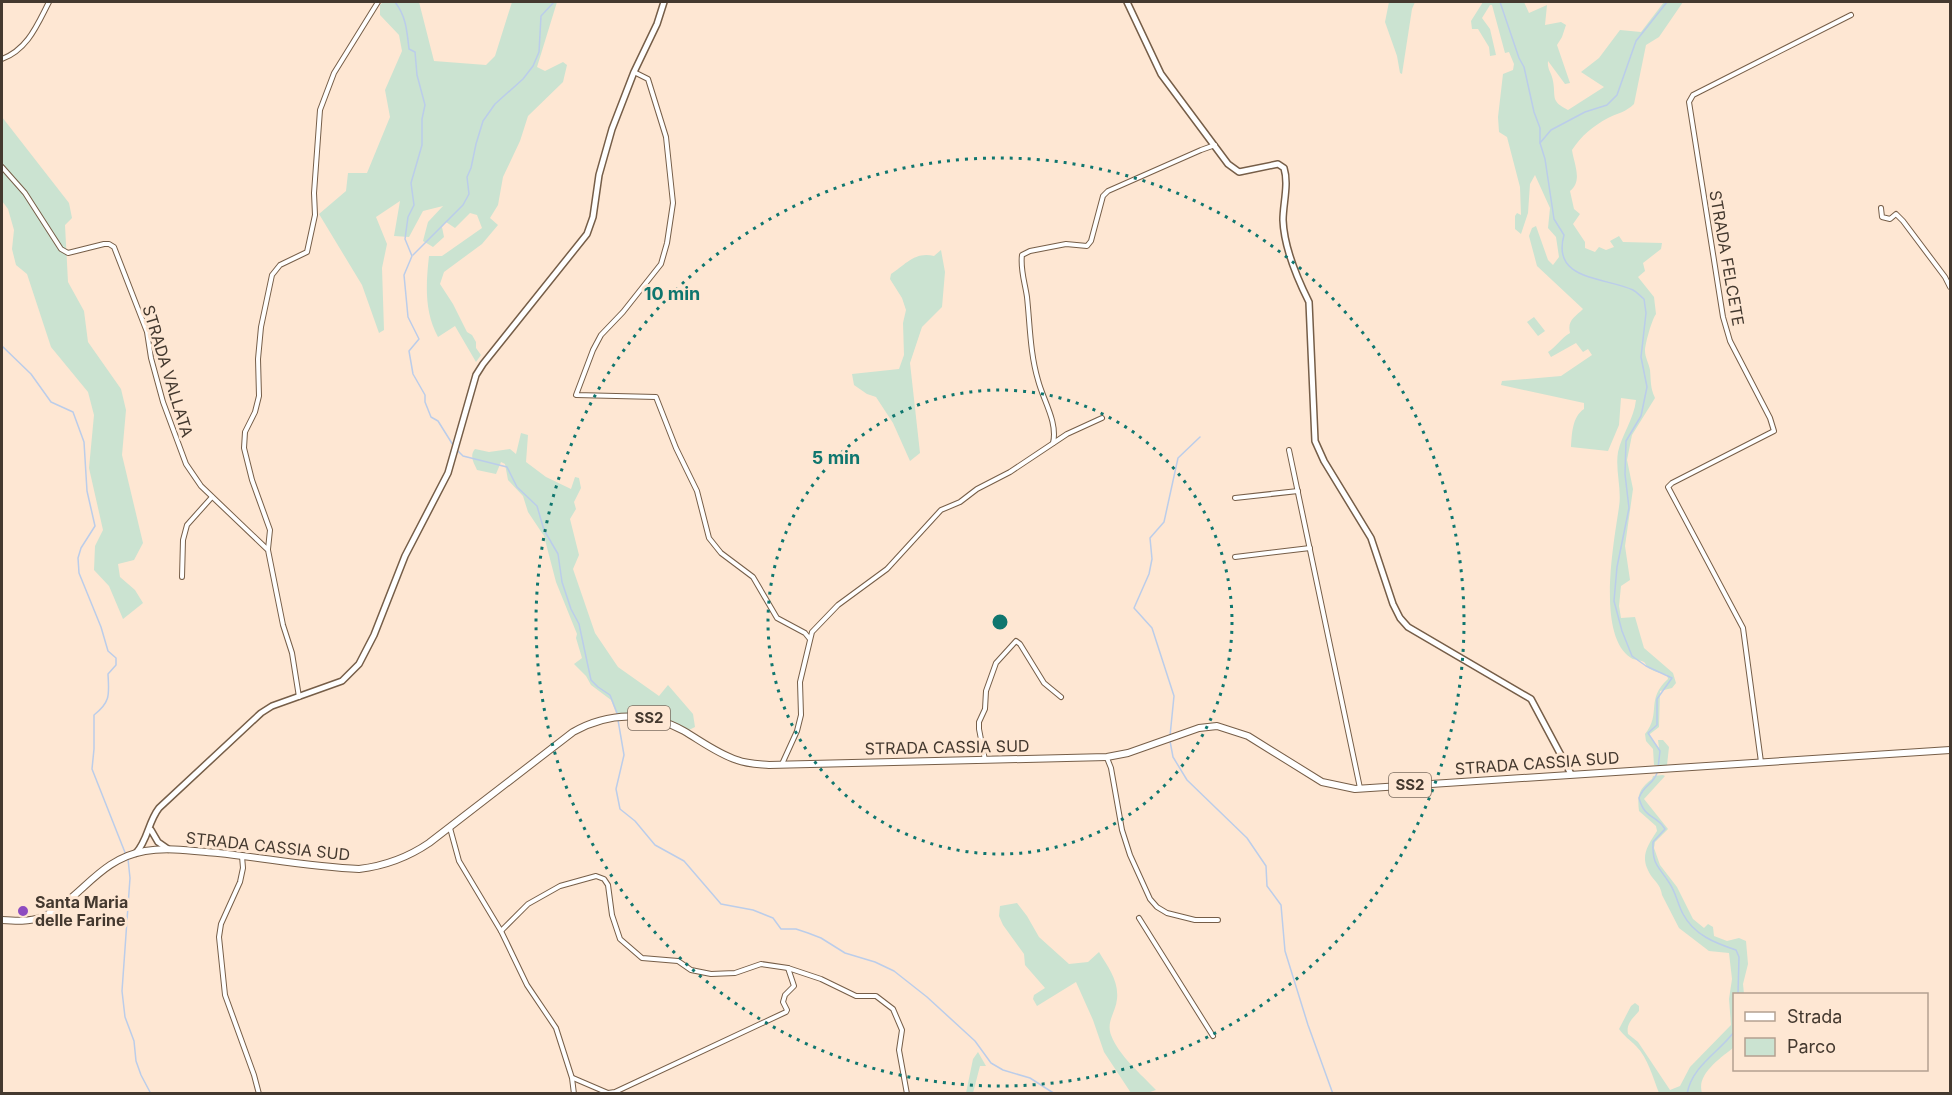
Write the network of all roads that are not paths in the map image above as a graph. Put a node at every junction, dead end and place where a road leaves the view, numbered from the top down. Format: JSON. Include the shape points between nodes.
{"nodes":[{"id":1,"x":49,"y":2,"type":"edge"},
{"id":2,"x":378,"y":2,"type":"edge"},
{"id":3,"x":664,"y":2,"type":"edge"},
{"id":4,"x":1127,"y":2,"type":"edge"},
{"id":5,"x":1851,"y":15,"type":"dead end"},
{"id":6,"x":2,"y":59,"type":"edge"},
{"id":7,"x":634,"y":72,"type":"junction"},
{"id":8,"x":1215,"y":145,"type":"junction"},
{"id":9,"x":2,"y":167,"type":"edge"},
{"id":10,"x":1881,"y":208,"type":"dead end"},
{"id":11,"x":1950,"y":287,"type":"edge"},
{"id":12,"x":1102,"y":418,"type":"dead end"},
{"id":13,"x":1053,"y":444,"type":"junction"},
{"id":14,"x":1289,"y":450,"type":"dead end"},
{"id":15,"x":1298,"y":491,"type":"junction"},
{"id":16,"x":212,"y":497,"type":"junction"},
{"id":17,"x":1235,"y":498,"type":"dead end"},
{"id":18,"x":1310,"y":548,"type":"junction"},
{"id":19,"x":268,"y":550,"type":"junction"},
{"id":20,"x":1236,"y":557,"type":"dead end"},
{"id":21,"x":182,"y":578,"type":"dead end"},
{"id":22,"x":809,"y":638,"type":"junction"},
{"id":23,"x":299,"y":697,"type":"junction"},
{"id":24,"x":1061,"y":697,"type":"dead end"},
{"id":25,"x":1950,"y":750,"type":"edge"},
{"id":26,"x":1107,"y":757,"type":"junction"},
{"id":27,"x":985,"y":760,"type":"junction"},
{"id":28,"x":1761,"y":762,"type":"junction"},
{"id":29,"x":782,"y":765,"type":"junction"},
{"id":30,"x":1571,"y":774,"type":"junction"},
{"id":31,"x":1360,"y":789,"type":"junction"},
{"id":32,"x":449,"y":827,"type":"junction"},
{"id":33,"x":149,"y":833,"type":"junction"},
{"id":34,"x":151,"y":850,"type":"junction"},
{"id":35,"x":172,"y":850,"type":"junction"},
{"id":36,"x":130,"y":855,"type":"junction"},
{"id":37,"x":241,"y":856,"type":"junction"},
{"id":38,"x":1139,"y":918,"type":"dead end"},
{"id":39,"x":2,"y":920,"type":"edge"},
{"id":40,"x":1218,"y":920,"type":"dead end"},
{"id":41,"x":501,"y":931,"type":"junction"},
{"id":42,"x":788,"y":969,"type":"junction"},
{"id":43,"x":1213,"y":1036,"type":"dead end"},
{"id":44,"x":572,"y":1078,"type":"junction"},
{"id":45,"x":259,"y":1094,"type":"edge"},
{"id":46,"x":574,"y":1094,"type":"edge"},
{"id":47,"x":907,"y":1094,"type":"edge"}],
"edges":[{"from":1,"to":6,"type":"street","via":[[22,48]]},
{"from":2,"to":19,"type":"street","via":[[334,73],[320,110],[315,215],[307,252],[280,265],[272,275],[261,327],[259,396],[245,432],[244,448],[270,530]]},
{"from":3,"to":7,"type":"main road"},
{"from":4,"to":8,"type":"main road","via":[[1161,74]]},
{"from":5,"to":28,"type":"street","name":"STRADA FELCETE","via":[[1693,95],[1689,102],[1725,324],[1774,431],[1668,487],[1743,628]]},
{"from":7,"to":22,"type":"street","via":[[648,79],[666,137],[673,203],[667,243],[660,264],[601,335],[576,395],[656,397],[695,484],[713,545],[753,577],[777,618]]},
{"from":7,"to":23,"type":"main road","via":[[612,129],[587,234],[479,369],[445,481],[405,556],[371,642],[359,664],[342,681]]},
{"from":8,"to":13,"type":"street","via":[[1108,191],[1087,246],[1066,244],[1022,255],[1032,351],[1050,413]]},
{"from":8,"to":30,"type":"main road","via":[[1239,172],[1278,164],[1284,168],[1283,224],[1309,302],[1315,441],[1371,538],[1400,618],[1408,627],[1530,699]]},
{"from":9,"to":16,"type":"street","name":"STRADA VALLATA","via":[[25,193],[61,249],[68,253],[104,244],[114,247],[147,332],[163,402],[180,451]]},
{"from":10,"to":11,"type":"street","via":[[1882,217],[1890,219],[1896,214],[1903,221]]},
{"from":12,"to":13,"type":"street"},
{"from":13,"to":22,"type":"street","via":[[941,510],[886,569],[838,605]]},
{"from":14,"to":15,"type":"street"},
{"from":15,"to":17,"type":"street"},
{"from":15,"to":18,"type":"street"},
{"from":16,"to":19,"type":"street","name":"STRADA VALLATA"},
{"from":16,"to":21,"type":"street","via":[[187,525]]},
{"from":18,"to":20,"type":"street"},
{"from":18,"to":31,"type":"street"},
{"from":19,"to":23,"type":"street"},
{"from":22,"to":29,"type":"street","via":[[800,682],[801,715]]},
{"from":23,"to":33,"type":"main road","via":[[261,712],[159,808]]},
{"from":24,"to":27,"type":"street","via":[[1044,683],[1016,641],[996,663],[986,691],[979,729]]},
{"from":25,"to":28,"type":"main road","name":"STRADA CASSIA SUD","number":"SS2"},
{"from":26,"to":27,"type":"main road","name":"STRADA CASSIA SUD","number":"SS2"},
{"from":26,"to":31,"type":"main road","name":"STRADA CASSIA SUD","number":"SS2","via":[[1217,726],[1248,736],[1322,782]]},
{"from":26,"to":40,"type":"street","via":[[1122,830],[1150,899],[1167,913],[1195,920]]},
{"from":27,"to":29,"type":"main road","name":"STRADA CASSIA SUD","number":"SS2"},
{"from":28,"to":30,"type":"main road","name":"STRADA CASSIA SUD","number":"SS2"},
{"from":29,"to":32,"type":"main road","name":"STRADA CASSIA SUD","number":"SS2","via":[[738,761],[662,721],[640,716],[617,717],[593,722],[573,732]]},
{"from":30,"to":31,"type":"main road","name":"STRADA CASSIA SUD","number":"SS2"},
{"from":32,"to":37,"type":"main road","name":"STRADA CASSIA SUD","number":"SS2","via":[[407,856],[372,867],[342,868]]},
{"from":32,"to":41,"type":"street","via":[[459,861]]},
{"from":33,"to":34,"type":"main road"},
{"from":33,"to":35,"type":"main road"},
{"from":33,"to":36,"type":"main road"},
{"from":34,"to":35,"type":"main road","name":"STRADA CASSIA SUD","number":"SS2"},
{"from":34,"to":36,"type":"main road","name":"STRADA CASSIA SUD","number":"SS2"},
{"from":35,"to":37,"type":"main road","name":"STRADA CASSIA SUD","number":"SS2"},
{"from":36,"to":39,"type":"main road","name":"STRADA CASSIA SUD","number":"SS2","via":[[94,876],[43,916],[25,921]]},
{"from":37,"to":45,"type":"street","via":[[240,882],[219,937],[225,995]]},
{"from":38,"to":43,"type":"street"},
{"from":41,"to":42,"type":"street","via":[[528,904],[560,886],[596,876],[608,885],[620,939],[642,958],[678,961],[692,970],[711,974],[735,973],[761,964]]},
{"from":41,"to":44,"type":"street","via":[[527,985],[556,1028]]},
{"from":42,"to":44,"type":"street","via":[[794,986],[785,995],[786,1012],[615,1092]]},
{"from":42,"to":47,"type":"street","via":[[856,996],[876,996],[893,1010],[902,1030],[899,1050]]},
{"from":44,"to":46,"type":"street"}]}
